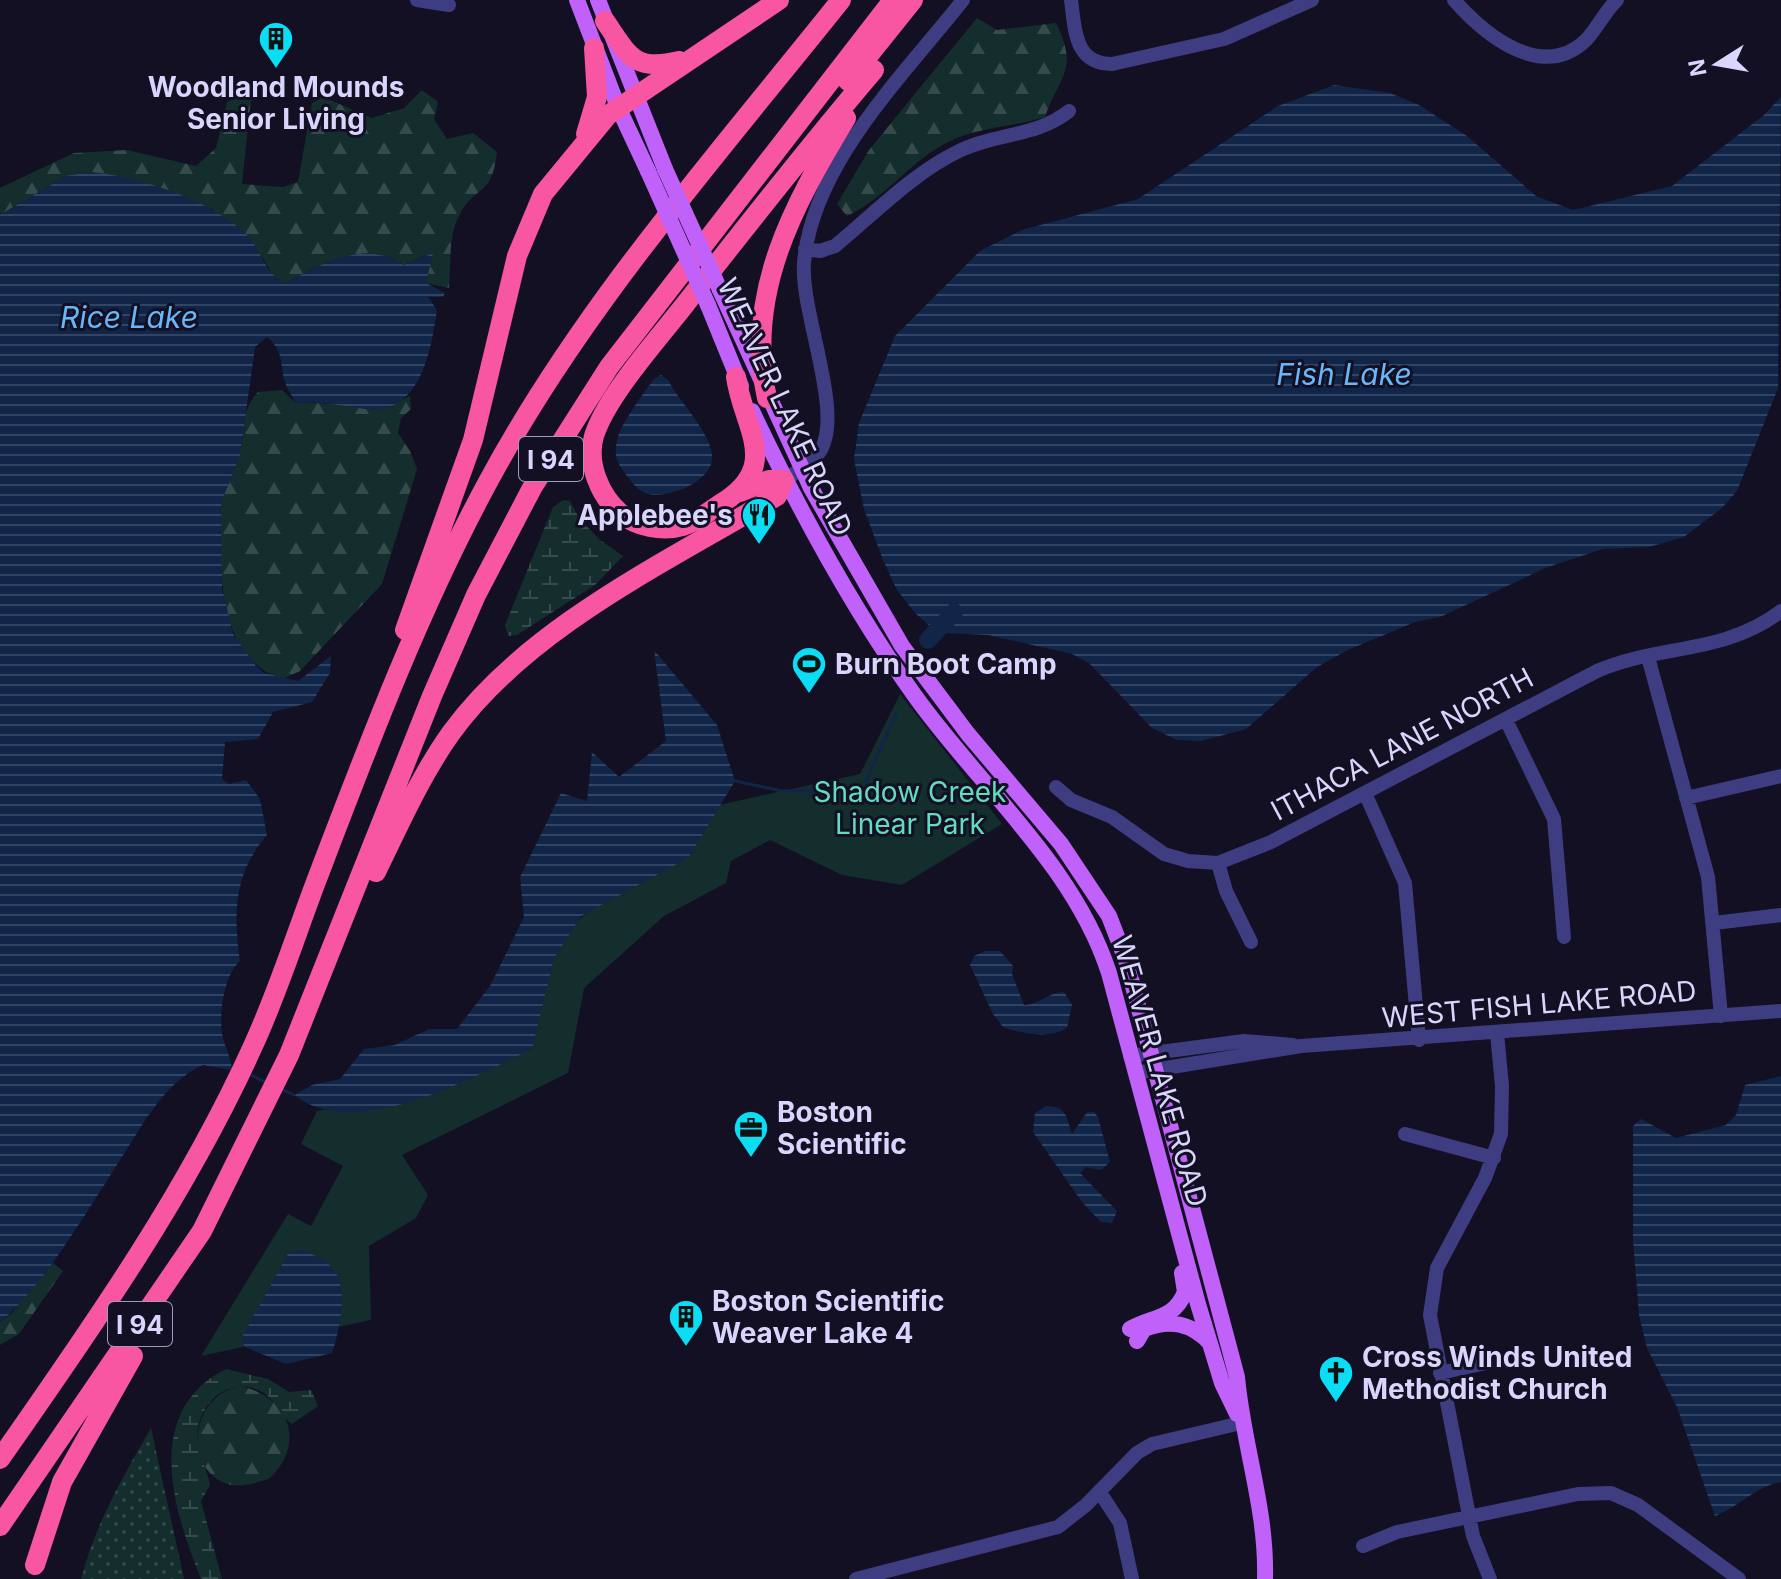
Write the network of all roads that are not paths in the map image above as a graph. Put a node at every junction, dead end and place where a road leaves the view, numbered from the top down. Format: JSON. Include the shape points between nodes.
{"nodes":[{"id":1,"x":417,"y":0,"type":"edge"},
{"id":2,"x":577,"y":0,"type":"edge"},
{"id":3,"x":598,"y":0,"type":"edge"},
{"id":4,"x":779,"y":0,"type":"edge"},
{"id":5,"x":841,"y":0,"type":"edge"},
{"id":6,"x":893,"y":0,"type":"edge"},
{"id":7,"x":913,"y":0,"type":"edge"},
{"id":8,"x":926,"y":0,"type":"edge"},
{"id":9,"x":963,"y":0,"type":"edge"},
{"id":10,"x":1071,"y":0,"type":"edge"},
{"id":11,"x":1312,"y":0,"type":"edge"},
{"id":12,"x":1454,"y":0,"type":"edge"},
{"id":13,"x":1617,"y":0,"type":"edge"},
{"id":14,"x":449,"y":5,"type":"dead end"},
{"id":15,"x":605,"y":21,"type":"junction"},
{"id":16,"x":594,"y":48,"type":"junction"},
{"id":17,"x":687,"y":60,"type":"junction"},
{"id":18,"x":874,"y":70,"type":"junction"},
{"id":19,"x":626,"y":101,"type":"junction"},
{"id":20,"x":1069,"y":111,"type":"dead end"},
{"id":21,"x":582,"y":144,"type":"junction"},
{"id":22,"x":805,"y":249,"type":"junction"},
{"id":23,"x":736,"y":377,"type":"junction"},
{"id":24,"x":767,"y":398,"type":"junction"},
{"id":25,"x":793,"y":474,"type":"junction"},
{"id":26,"x":733,"y":496,"type":"junction"},
{"id":27,"x":685,"y":526,"type":"junction"},
{"id":28,"x":1781,"y":611,"type":"edge"},
{"id":29,"x":1648,"y":657,"type":"junction"},
{"id":30,"x":1506,"y":720,"type":"junction"},
{"id":31,"x":358,"y":770,"type":"junction"},
{"id":32,"x":1781,"y":776,"type":"edge"},
{"id":33,"x":1056,"y":787,"type":"dead end"},
{"id":34,"x":1365,"y":793,"type":"junction"},
{"id":35,"x":1686,"y":798,"type":"junction"},
{"id":36,"x":1218,"y":863,"type":"junction"},
{"id":37,"x":1781,"y":915,"type":"edge"},
{"id":38,"x":1714,"y":923,"type":"junction"},
{"id":39,"x":1564,"y":937,"type":"dead end"},
{"id":40,"x":1251,"y":942,"type":"dead end"},
{"id":41,"x":321,"y":983,"type":"junction"},
{"id":42,"x":1781,"y":1011,"type":"edge"},
{"id":43,"x":1721,"y":1016,"type":"junction"},
{"id":44,"x":1497,"y":1033,"type":"junction"},
{"id":45,"x":1419,"y":1040,"type":"junction"},
{"id":46,"x":1130,"y":1056,"type":"junction"},
{"id":47,"x":1154,"y":1063,"type":"junction"},
{"id":48,"x":1135,"y":1073,"type":"junction"},
{"id":49,"x":1405,"y":1134,"type":"dead end"},
{"id":50,"x":1494,"y":1158,"type":"junction"},
{"id":51,"x":202,"y":1231,"type":"junction"},
{"id":52,"x":1178,"y":1232,"type":"junction"},
{"id":53,"x":1210,"y":1344,"type":"junction"},
{"id":54,"x":1500,"y":1360,"type":"dead end"},
{"id":55,"x":1440,"y":1373,"type":"junction"},
{"id":56,"x":1241,"y":1423,"type":"junction"},
{"id":57,"x":0,"y":1459,"type":"edge"},
{"id":58,"x":1099,"y":1491,"type":"junction"},
{"id":59,"x":1469,"y":1517,"type":"junction"},
{"id":60,"x":0,"y":1526,"type":"edge"},
{"id":61,"x":1363,"y":1546,"type":"dead end"},
{"id":62,"x":35,"y":1565,"type":"dead end"},
{"id":63,"x":856,"y":1579,"type":"edge"},
{"id":64,"x":1132,"y":1579,"type":"edge"},
{"id":65,"x":1265,"y":1579,"type":"edge"},
{"id":66,"x":1490,"y":1579,"type":"edge"},
{"id":67,"x":1739,"y":1579,"type":"edge"}],
"edges":[{"from":1,"to":14,"type":"street"},
{"from":2,"to":16,"type":"main road","name":"WEAVER LAKE ROAD"},
{"from":3,"to":15,"type":"main road","name":"WEAVER LAKE ROAD"},
{"from":4,"to":17,"type":"highway"},
{"from":5,"to":31,"type":"highway","number":"I 94","via":[[657,231],[555,372],[461,535]]},
{"from":6,"to":41,"type":"highway","number":"I 94","via":[[609,367],[532,488],[476,595],[432,696]]},
{"from":7,"to":27,"type":"highway","via":[[666,310],[591,422],[584,448],[588,474],[603,507],[639,533],[661,536]]},
{"from":8,"to":18,"type":"highway"},
{"from":9,"to":22,"type":"street","via":[[835,167],[815,204]]},
{"from":10,"to":11,"type":"street","via":[[1078,44],[1087,58],[1112,64],[1203,44]]},
{"from":12,"to":13,"type":"street","via":[[1512,48],[1540,57],[1576,48]]},
{"from":15,"to":17,"type":"highway","via":[[642,64]]},
{"from":15,"to":19,"type":"main road","name":"WEAVER LAKE ROAD"},
{"from":16,"to":19,"type":"main road","name":"WEAVER LAKE ROAD"},
{"from":16,"to":21,"type":"highway","via":[[596,104]]},
{"from":17,"to":19,"type":"highway"},
{"from":18,"to":24,"type":"highway","via":[[807,180],[784,234],[759,340]]},
{"from":18,"to":27,"type":"highway","via":[[643,358],[601,420],[594,438],[596,475],[612,506],[655,528]]},
{"from":19,"to":21,"type":"highway"},
{"from":19,"to":23,"type":"main road","name":"WEAVER LAKE ROAD","bridge":true,"via":[[648,171]]},
{"from":19,"to":24,"type":"main road","name":"WEAVER LAKE ROAD","bridge":true,"via":[[660,157]]},
{"from":20,"to":22,"type":"street","via":[[1045,127],[951,155],[835,246]]},
{"from":21,"to":31,"type":"highway","via":[[543,194],[523,236],[473,440]]},
{"from":22,"to":25,"type":"street","via":[[804,296],[829,421],[819,453]]},
{"from":23,"to":25,"type":"main road","name":"WEAVER LAKE ROAD"},
{"from":23,"to":26,"type":"highway","via":[[757,454],[747,482]]},
{"from":24,"to":25,"type":"main road","name":"WEAVER LAKE ROAD"},
{"from":25,"to":26,"type":"highway"},
{"from":25,"to":41,"type":"highway","via":[[777,496],[611,596],[535,646],[498,678],[449,735],[413,797]]},
{"from":25,"to":46,"type":"main road","name":"WEAVER LAKE ROAD","via":[[832,567],[915,696],[1079,905],[1104,957]]},
{"from":25,"to":47,"type":"main road","name":"WEAVER LAKE ROAD","via":[[917,668],[1098,896],[1126,960]]},
{"from":26,"to":27,"type":"highway"},
{"from":28,"to":29,"type":"street","name":"ITHACA LANE NORTH","via":[[1729,640]]},
{"from":29,"to":30,"type":"street","name":"ITHACA LANE NORTH","via":[[1607,667]]},
{"from":29,"to":35,"type":"street"},
{"from":30,"to":34,"type":"street","name":"ITHACA LANE NORTH"},
{"from":30,"to":39,"type":"street","via":[[1554,819]]},
{"from":31,"to":57,"type":"highway","number":"I 94","via":[[231,1095],[171,1206]]},
{"from":32,"to":35,"type":"street"},
{"from":33,"to":36,"type":"street","name":"ITHACA LANE NORTH","via":[[1071,800],[1112,817],[1164,854]]},
{"from":34,"to":36,"type":"street","name":"ITHACA LANE NORTH"},
{"from":34,"to":45,"type":"street","via":[[1405,883]]},
{"from":35,"to":38,"type":"street","via":[[1708,877]]},
{"from":36,"to":40,"type":"street"},
{"from":37,"to":38,"type":"street"},
{"from":38,"to":43,"type":"street"},
{"from":41,"to":51,"type":"highway","number":"I 94"},
{"from":42,"to":43,"type":"street","name":"WEST FISH LAKE ROAD"},
{"from":43,"to":44,"type":"street","name":"WEST FISH LAKE ROAD"},
{"from":44,"to":45,"type":"street","name":"WEST FISH LAKE ROAD"},
{"from":44,"to":50,"type":"street","via":[[1503,1111]]},
{"from":45,"to":47,"type":"street","name":"WEST FISH LAKE ROAD","via":[[1301,1046]]},
{"from":46,"to":47,"type":"street","name":"WEST FISH LAKE ROAD"},
{"from":46,"to":48,"type":"main road","name":"WEAVER LAKE ROAD"},
{"from":47,"to":48,"type":"street","name":"WEST FISH LAKE ROAD"},
{"from":47,"to":56,"type":"main road","name":"WEAVER LAKE ROAD","via":[[1227,1335]]},
{"from":48,"to":52,"type":"main road","name":"WEAVER LAKE ROAD"},
{"from":49,"to":50,"type":"street"},
{"from":50,"to":55,"type":"street","via":[[1447,1246],[1431,1290]]},
{"from":51,"to":60,"type":"highway","number":"I 94"},
{"from":51,"to":62,"type":"highway","via":[[78,1450]]},
{"from":52,"to":53,"type":"main road","name":"WEAVER LAKE ROAD"},
{"from":52,"to":53,"type":"main road","via":[[1182,1301],[1166,1317],[1133,1335],[1175,1323]]},
{"from":53,"to":56,"type":"main road","name":"WEAVER LAKE ROAD"},
{"from":54,"to":55,"type":"street"},
{"from":55,"to":59,"type":"street"},
{"from":56,"to":58,"type":"street","via":[[1152,1444]]},
{"from":56,"to":65,"type":"main road","name":"WEAVER LAKE ROAD","via":[[1263,1523]]},
{"from":58,"to":63,"type":"street","via":[[1069,1520],[1045,1532]]},
{"from":58,"to":64,"type":"street","via":[[1120,1523]]},
{"from":59,"to":61,"type":"street","via":[[1383,1535]]},
{"from":59,"to":66,"type":"street"},
{"from":59,"to":67,"type":"street","via":[[1578,1494],[1611,1493],[1638,1505]]}]}
